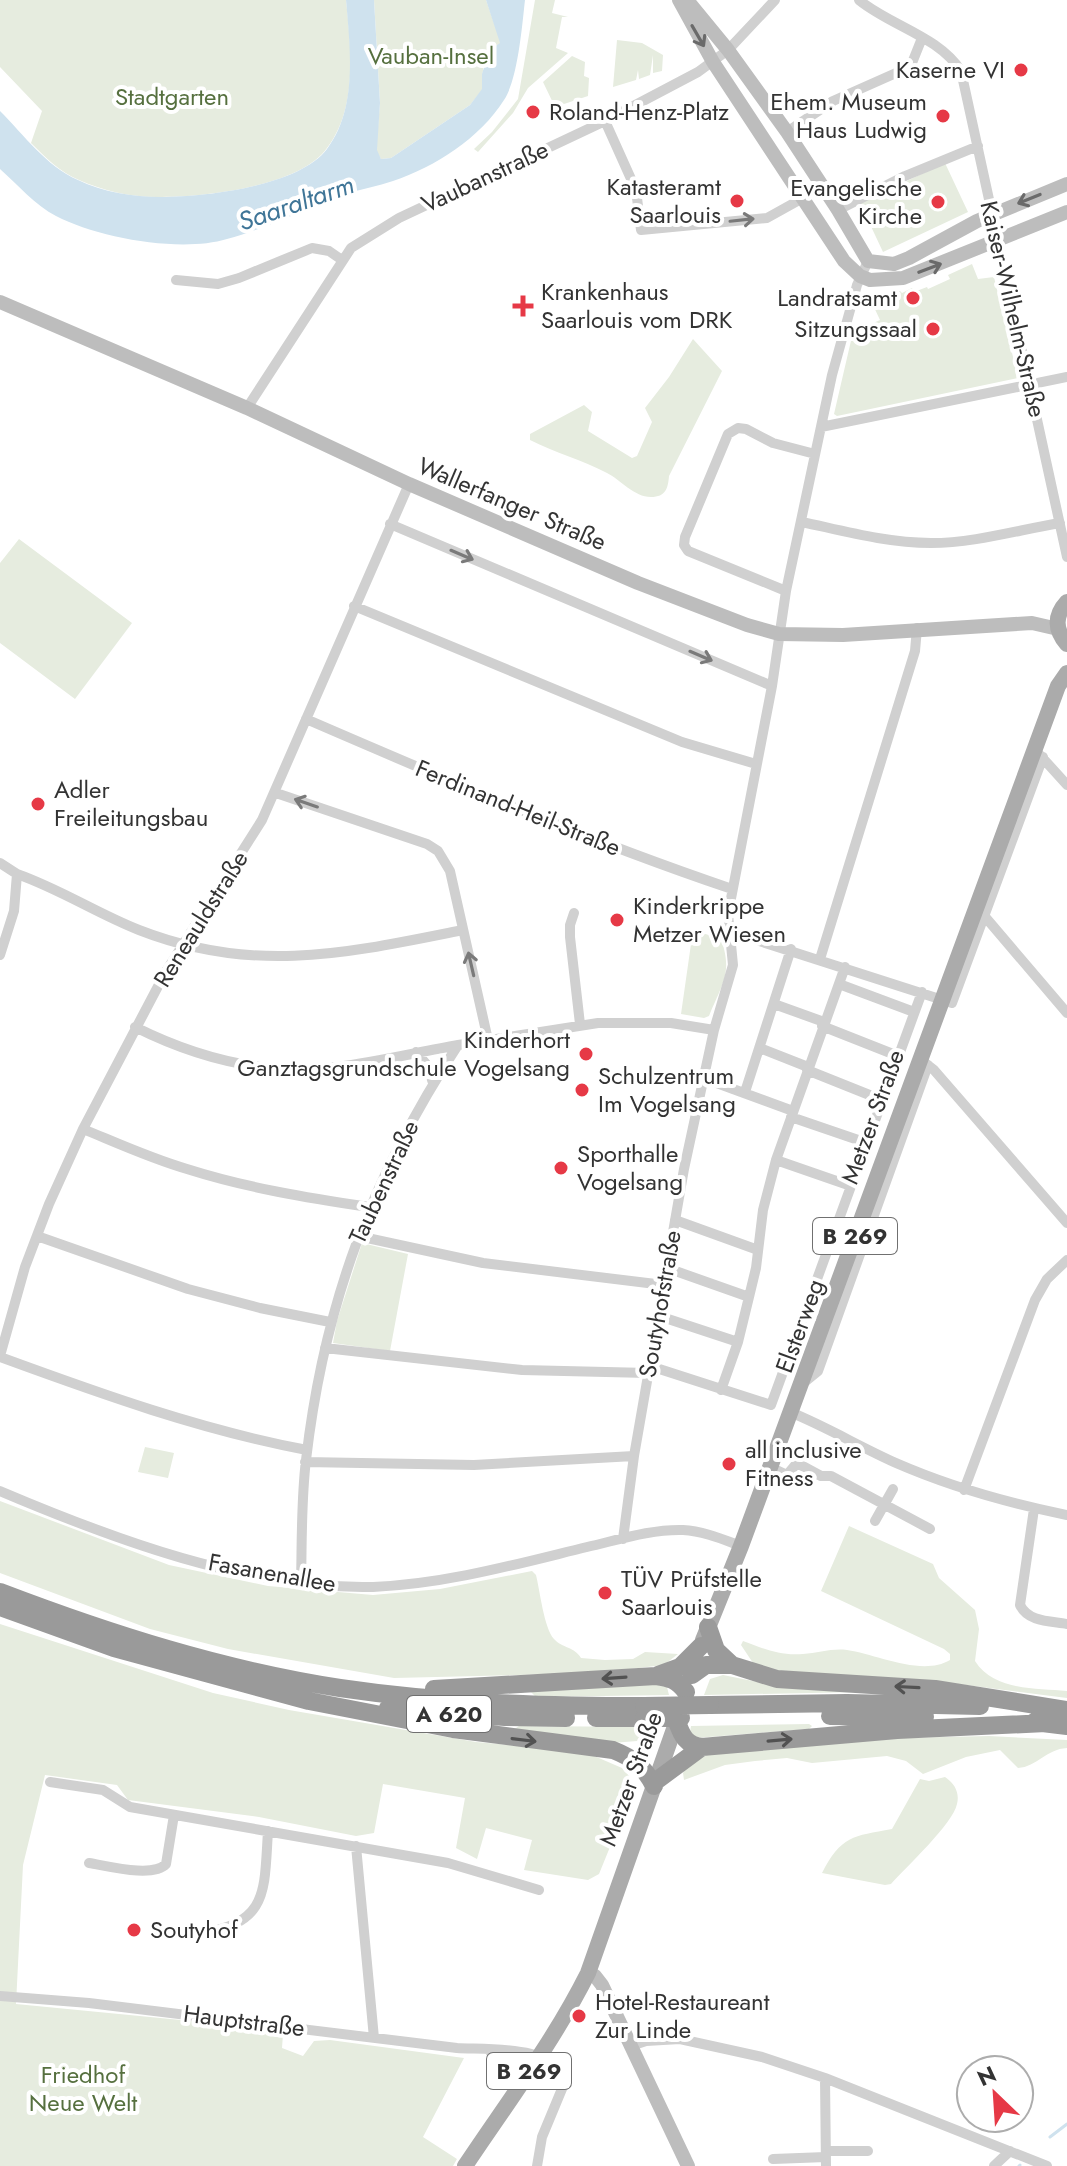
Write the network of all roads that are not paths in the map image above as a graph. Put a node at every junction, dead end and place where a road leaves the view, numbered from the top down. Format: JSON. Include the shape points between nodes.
{"nodes":[{"id":1,"x":679,"y":0,"type":"edge"},
{"id":2,"x":687,"y":0,"type":"edge"},
{"id":3,"x":775,"y":0,"type":"edge"},
{"id":4,"x":859,"y":0,"type":"edge"},
{"id":5,"x":922,"y":38,"type":"junction"},
{"id":6,"x":728,"y":50,"type":"junction"},
{"id":7,"x":713,"y":62,"type":"junction"},
{"id":8,"x":605,"y":121,"type":"junction"},
{"id":9,"x":787,"y":132,"type":"junction"},
{"id":10,"x":978,"y":146,"type":"junction"},
{"id":11,"x":1067,"y":184,"type":"edge"},
{"id":12,"x":803,"y":198,"type":"junction"},
{"id":13,"x":838,"y":210,"type":"junction"},
{"id":14,"x":1067,"y":212,"type":"edge"},
{"id":15,"x":991,"y":215,"type":"junction"},
{"id":16,"x":997,"y":241,"type":"junction"},
{"id":17,"x":342,"y":260,"type":"junction"},
{"id":18,"x":868,"y":261,"type":"junction"},
{"id":19,"x":860,"y":276,"type":"junction"},
{"id":20,"x":176,"y":280,"type":"dead end"},
{"id":21,"x":2,"y":307,"type":"edge"},
{"id":22,"x":1067,"y":377,"type":"edge"},
{"id":23,"x":1030,"y":385,"type":"junction"},
{"id":24,"x":247,"y":408,"type":"junction"},
{"id":25,"x":821,"y":427,"type":"junction"},
{"id":26,"x":815,"y":454,"type":"junction"},
{"id":27,"x":409,"y":484,"type":"junction"},
{"id":28,"x":802,"y":522,"type":"junction"},
{"id":29,"x":1060,"y":523,"type":"junction"},
{"id":30,"x":390,"y":524,"type":"junction"},
{"id":31,"x":1067,"y":557,"type":"edge"},
{"id":32,"x":786,"y":591,"type":"junction"},
{"id":33,"x":354,"y":606,"type":"junction"},
{"id":34,"x":1064,"y":627,"type":"edge"},
{"id":35,"x":917,"y":628,"type":"junction"},
{"id":36,"x":779,"y":634,"type":"junction"},
{"id":37,"x":1065,"y":674,"type":"edge"},
{"id":38,"x":772,"y":686,"type":"junction"},
{"id":39,"x":306,"y":719,"type":"junction"},
{"id":40,"x":1038,"y":754,"type":"junction"},
{"id":41,"x":756,"y":764,"type":"junction"},
{"id":42,"x":1067,"y":785,"type":"edge"},
{"id":43,"x":276,"y":793,"type":"junction"},
{"id":44,"x":0,"y":863,"type":"edge"},
{"id":45,"x":17,"y":874,"type":"junction"},
{"id":46,"x":732,"y":889,"type":"junction"},
{"id":47,"x":980,"y":912,"type":"junction"},
{"id":48,"x":574,"y":913,"type":"dead end"},
{"id":49,"x":463,"y":930,"type":"junction"},
{"id":50,"x":728,"y":931,"type":"junction"},
{"id":51,"x":182,"y":944,"type":"junction"},
{"id":52,"x":791,"y":949,"type":"junction"},
{"id":53,"x":0,"y":955,"type":"edge"},
{"id":54,"x":820,"y":959,"type":"junction"},
{"id":55,"x":845,"y":967,"type":"junction"},
{"id":56,"x":839,"y":984,"type":"junction"},
{"id":57,"x":922,"y":992,"type":"junction"},
{"id":58,"x":941,"y":999,"type":"junction"},
{"id":59,"x":774,"y":1004,"type":"junction"},
{"id":60,"x":914,"y":1012,"type":"junction"},
{"id":61,"x":1067,"y":1013,"type":"edge"},
{"id":62,"x":580,"y":1024,"type":"junction"},
{"id":63,"x":823,"y":1024,"type":"junction"},
{"id":64,"x":135,"y":1027,"type":"junction"},
{"id":65,"x":714,"y":1030,"type":"junction"},
{"id":66,"x":488,"y":1040,"type":"junction"},
{"id":67,"x":458,"y":1045,"type":"junction"},
{"id":68,"x":760,"y":1048,"type":"junction"},
{"id":69,"x":416,"y":1052,"type":"junction"},
{"id":70,"x":898,"y":1056,"type":"junction"},
{"id":71,"x":924,"y":1063,"type":"junction"},
{"id":72,"x":807,"y":1069,"type":"junction"},
{"id":73,"x":703,"y":1078,"type":"junction"},
{"id":74,"x":433,"y":1083,"type":"junction"},
{"id":75,"x":745,"y":1092,"type":"junction"},
{"id":76,"x":882,"y":1100,"type":"junction"},
{"id":77,"x":792,"y":1114,"type":"junction"},
{"id":78,"x":83,"y":1129,"type":"junction"},
{"id":79,"x":867,"y":1143,"type":"junction"},
{"id":80,"x":776,"y":1160,"type":"junction"},
{"id":81,"x":851,"y":1186,"type":"junction"},
{"id":82,"x":369,"y":1207,"type":"junction"},
{"id":83,"x":675,"y":1220,"type":"junction"},
{"id":84,"x":1067,"y":1223,"type":"edge"},
{"id":85,"x":37,"y":1236,"type":"junction"},
{"id":86,"x":358,"y":1236,"type":"junction"},
{"id":87,"x":758,"y":1250,"type":"junction"},
{"id":88,"x":1067,"y":1260,"type":"edge"},
{"id":89,"x":667,"y":1268,"type":"junction"},
{"id":90,"x":664,"y":1285,"type":"junction"},
{"id":91,"x":749,"y":1297,"type":"junction"},
{"id":92,"x":659,"y":1316,"type":"junction"},
{"id":93,"x":330,"y":1322,"type":"junction"},
{"id":94,"x":738,"y":1342,"type":"junction"},
{"id":95,"x":325,"y":1348,"type":"junction"},
{"id":96,"x":0,"y":1357,"type":"edge"},
{"id":97,"x":649,"y":1369,"type":"junction"},
{"id":98,"x":721,"y":1390,"type":"junction"},
{"id":99,"x":790,"y":1412,"type":"junction"},
{"id":100,"x":307,"y":1450,"type":"junction"},
{"id":101,"x":634,"y":1456,"type":"junction"},
{"id":102,"x":305,"y":1462,"type":"junction"},
{"id":103,"x":770,"y":1467,"type":"junction"},
{"id":104,"x":893,"y":1489,"type":"dead end"},
{"id":105,"x":964,"y":1490,"type":"junction"},
{"id":106,"x":0,"y":1491,"type":"edge"},
{"id":107,"x":884,"y":1504,"type":"junction"},
{"id":108,"x":1034,"y":1509,"type":"junction"},
{"id":109,"x":1067,"y":1515,"type":"edge"},
{"id":110,"x":875,"y":1521,"type":"dead end"},
{"id":111,"x":930,"y":1529,"type":"dead end"},
{"id":112,"x":623,"y":1539,"type":"junction"},
{"id":113,"x":741,"y":1546,"type":"junction"},
{"id":114,"x":301,"y":1583,"type":"junction"},
{"id":115,"x":0,"y":1592,"type":"edge"},
{"id":116,"x":0,"y":1607,"type":"edge"},
{"id":117,"x":1067,"y":1624,"type":"edge"},
{"id":118,"x":708,"y":1627,"type":"junction"},
{"id":119,"x":701,"y":1646,"type":"junction"},
{"id":120,"x":732,"y":1665,"type":"junction"},
{"id":121,"x":656,"y":1676,"type":"junction"},
{"id":122,"x":689,"y":1683,"type":"junction"},
{"id":123,"x":316,"y":1684,"type":"junction"},
{"id":124,"x":255,"y":1686,"type":"junction"},
{"id":125,"x":710,"y":1711,"type":"junction"},
{"id":126,"x":1067,"y":1711,"type":"edge"},
{"id":127,"x":644,"y":1712,"type":"junction"},
{"id":128,"x":677,"y":1722,"type":"junction"},
{"id":129,"x":1046,"y":1723,"type":"junction"},
{"id":130,"x":1067,"y":1726,"type":"edge"},
{"id":131,"x":702,"y":1747,"type":"junction"},
{"id":132,"x":634,"y":1759,"type":"junction"},
{"id":133,"x":664,"y":1759,"type":"junction"},
{"id":134,"x":50,"y":1782,"type":"dead end"},
{"id":135,"x":655,"y":1783,"type":"junction"},
{"id":136,"x":174,"y":1815,"type":"junction"},
{"id":137,"x":268,"y":1831,"type":"junction"},
{"id":138,"x":356,"y":1846,"type":"junction"},
{"id":139,"x":89,"y":1863,"type":"dead end"},
{"id":140,"x":539,"y":1890,"type":"dead end"},
{"id":141,"x":196,"y":1934,"type":"dead end"},
{"id":142,"x":588,"y":1973,"type":"junction"},
{"id":143,"x":0,"y":1996,"type":"edge"},
{"id":144,"x":374,"y":2038,"type":"junction"},
{"id":145,"x":631,"y":2046,"type":"junction"},
{"id":146,"x":488,"y":2049,"type":"junction"},
{"id":147,"x":539,"y":2056,"type":"junction"},
{"id":148,"x":526,"y":2075,"type":"junction"},
{"id":149,"x":825,"y":2078,"type":"junction"},
{"id":150,"x":868,"y":2151,"type":"dead end"},
{"id":151,"x":1010,"y":2151,"type":"junction"},
{"id":152,"x":826,"y":2158,"type":"edge"},
{"id":153,"x":773,"y":2159,"type":"dead end"},
{"id":154,"x":465,"y":2166,"type":"edge"},
{"id":155,"x":537,"y":2166,"type":"edge"},
{"id":156,"x":688,"y":2166,"type":"edge"},
{"id":157,"x":994,"y":2166,"type":"edge"},
{"id":158,"x":1047,"y":2166,"type":"edge"}],
"edges":[{"from":1,"to":7,"type":"main road","one_way":true},
{"from":2,"to":6,"type":"main road"},
{"from":3,"to":6,"type":"street","name":"Vaubanstraße"},
{"from":4,"to":5,"type":"street"},
{"from":5,"to":9,"type":"street","via":[[905,69],[833,101]]},
{"from":5,"to":10,"type":"street","name":"Kaiser-Wilhelm-Straße","via":[[955,62],[965,83]]},
{"from":6,"to":7,"type":"street","name":"Vaubanstraße"},
{"from":6,"to":9,"type":"main road"},
{"from":7,"to":8,"type":"street","name":"Vaubanstraße"},
{"from":7,"to":12,"type":"main road"},
{"from":8,"to":12,"type":"street","one_way":true,"via":[[636,190],[641,230],[767,218]]},
{"from":8,"to":17,"type":"street","name":"Vaubanstraße","via":[[399,218],[365,237]]},
{"from":9,"to":13,"type":"main road"},
{"from":10,"to":13,"type":"street"},
{"from":10,"to":15,"type":"street","name":"Kaiser-Wilhelm-Straße"},
{"from":11,"to":15,"type":"main road","one_way":true},
{"from":12,"to":19,"type":"main road","via":[[844,261]]},
{"from":13,"to":18,"type":"main road"},
{"from":14,"to":16,"type":"main road"},
{"from":15,"to":16,"type":"street","name":"Kaiser-Wilhelm-Straße"},
{"from":15,"to":18,"type":"main road","via":[[894,264]]},
{"from":19,"to":16,"type":"main road","one_way":true,"via":[[880,281],[903,278]]},
{"from":16,"to":23,"type":"street","name":"Kaiser-Wilhelm-Straße"},
{"from":17,"to":20,"type":"street","via":[[312,248],[218,284]]},
{"from":17,"to":24,"type":"street","name":"Vaubanstraße"},
{"from":18,"to":19,"type":"street","name":"Soutyhofstraße"},
{"from":19,"to":25,"type":"street","name":"Soutyhofstraße"},
{"from":21,"to":24,"type":"main road","name":"Wallerfanger Straße"},
{"from":22,"to":23,"type":"street"},
{"from":23,"to":25,"type":"street"},
{"from":23,"to":29,"type":"street","name":"Kaiser-Wilhelm-Straße"},
{"from":24,"to":27,"type":"main road","name":"Wallerfanger Straße"},
{"from":25,"to":26,"type":"street","name":"Soutyhofstraße"},
{"from":26,"to":28,"type":"street","name":"Soutyhofstraße"},
{"from":26,"to":32,"type":"street","via":[[746,429],[728,434],[685,537],[688,551]]},
{"from":27,"to":30,"type":"street","name":"Reneauldstraße"},
{"from":27,"to":36,"type":"main road","name":"Wallerfanger Straße","via":[[638,583]]},
{"from":28,"to":29,"type":"street","via":[[880,539],[933,543]]},
{"from":28,"to":32,"type":"street","name":"Soutyhofstraße"},
{"from":29,"to":31,"type":"street","name":"Kaiser-Wilhelm-Straße"},
{"from":30,"to":33,"type":"street","name":"Reneauldstraße"},
{"from":30,"to":38,"type":"street","one_way":true},
{"from":32,"to":36,"type":"street","name":"Soutyhofstraße"},
{"from":33,"to":39,"type":"street","name":"Reneauldstraße"},
{"from":33,"to":41,"type":"street","via":[[682,742]]},
{"from":34,"to":35,"type":"main road","name":"Wallerfanger Straße","via":[[1032,623]]},
{"from":34,"to":37,"type":"main road","name":"Metzer Straße","number":"B 269"},
{"from":35,"to":36,"type":"main road","name":"Wallerfanger Straße"},
{"from":35,"to":54,"type":"street","via":[[915,651]]},
{"from":36,"to":38,"type":"street","name":"Soutyhofstraße"},
{"from":37,"to":40,"type":"main road","name":"Metzer Straße","number":"B 269"},
{"from":38,"to":41,"type":"street","name":"Soutyhofstraße"},
{"from":39,"to":43,"type":"street","name":"Reneauldstraße"},
{"from":39,"to":46,"type":"street","name":"Ferdinand-Heil-Straße","via":[[641,859]]},
{"from":40,"to":42,"type":"street"},
{"from":40,"to":47,"type":"main road","name":"Metzer Straße","number":"B 269"},
{"from":41,"to":46,"type":"street","name":"Soutyhofstraße"},
{"from":49,"to":43,"type":"street","one_way":true,"via":[[450,871],[438,851]]},
{"from":43,"to":51,"type":"street","name":"Reneauldstraße"},
{"from":44,"to":45,"type":"street"},
{"from":45,"to":51,"type":"street"},
{"from":45,"to":53,"type":"street","via":[[14,911]]},
{"from":46,"to":50,"type":"street","name":"Soutyhofstraße"},
{"from":47,"to":58,"type":"main road","name":"Metzer Straße","number":"B 269"},
{"from":47,"to":61,"type":"street"},
{"from":48,"to":62,"type":"street","via":[[570,937]]},
{"from":49,"to":51,"type":"street","via":[[315,956],[258,957]]},
{"from":66,"to":49,"type":"street","one_way":true},
{"from":50,"to":52,"type":"street"},
{"from":50,"to":65,"type":"street","name":"Soutyhofstraße","via":[[733,965]]},
{"from":51,"to":64,"type":"street","name":"Reneauldstraße"},
{"from":52,"to":54,"type":"street"},
{"from":52,"to":59,"type":"street"},
{"from":54,"to":55,"type":"street"},
{"from":55,"to":56,"type":"street"},
{"from":55,"to":57,"type":"street"},
{"from":56,"to":60,"type":"street"},
{"from":56,"to":63,"type":"street"},
{"from":57,"to":58,"type":"street"},
{"from":57,"to":60,"type":"street","name":"Elsterweg"},
{"from":58,"to":71,"type":"main road","name":"Metzer Straße","number":"B 269"},
{"from":59,"to":63,"type":"street"},
{"from":59,"to":68,"type":"street"},
{"from":60,"to":70,"type":"street","name":"Elsterweg"},
{"from":62,"to":65,"type":"street","via":[[651,1022]]},
{"from":62,"to":66,"type":"street"},
{"from":63,"to":70,"type":"street"},
{"from":63,"to":72,"type":"street"},
{"from":64,"to":69,"type":"street","via":[[200,1055],[267,1069],[335,1067]]},
{"from":64,"to":78,"type":"street","name":"Reneauldstraße"},
{"from":65,"to":73,"type":"street","name":"Soutyhofstraße"},
{"from":66,"to":67,"type":"street"},
{"from":67,"to":69,"type":"street"},
{"from":67,"to":74,"type":"street","name":"Taubenstraße"},
{"from":68,"to":72,"type":"street"},
{"from":68,"to":75,"type":"street"},
{"from":69,"to":74,"type":"street"},
{"from":70,"to":76,"type":"street","name":"Elsterweg"},
{"from":71,"to":84,"type":"street"},
{"from":71,"to":99,"type":"main road","name":"Metzer Straße","number":"B 269"},
{"from":72,"to":76,"type":"street"},
{"from":72,"to":77,"type":"street"},
{"from":73,"to":75,"type":"street"},
{"from":73,"to":83,"type":"street","name":"Soutyhofstraße"},
{"from":74,"to":82,"type":"street","name":"Taubenstraße"},
{"from":75,"to":77,"type":"street"},
{"from":76,"to":79,"type":"street","name":"Elsterweg"},
{"from":77,"to":79,"type":"street"},
{"from":77,"to":80,"type":"street"},
{"from":78,"to":82,"type":"street","via":[[221,1179]]},
{"from":78,"to":85,"type":"street","name":"Reneauldstraße"},
{"from":79,"to":81,"type":"street","name":"Elsterweg"},
{"from":80,"to":81,"type":"street"},
{"from":80,"to":87,"type":"street"},
{"from":81,"to":98,"type":"street","name":"Elsterweg","via":[[771,1405]]},
{"from":82,"to":86,"type":"street","name":"Taubenstraße"},
{"from":83,"to":87,"type":"street"},
{"from":83,"to":89,"type":"street","name":"Soutyhofstraße"},
{"from":85,"to":93,"type":"street","via":[[188,1289]]},
{"from":85,"to":96,"type":"street","name":"Reneauldstraße"},
{"from":86,"to":90,"type":"street","via":[[483,1263]]},
{"from":86,"to":93,"type":"street","name":"Taubenstraße"},
{"from":87,"to":91,"type":"street"},
{"from":88,"to":105,"type":"street","via":[[1035,1300]]},
{"from":89,"to":90,"type":"street","name":"Soutyhofstraße"},
{"from":89,"to":91,"type":"street"},
{"from":90,"to":92,"type":"street","name":"Soutyhofstraße"},
{"from":91,"to":94,"type":"street"},
{"from":92,"to":94,"type":"street"},
{"from":92,"to":97,"type":"street","name":"Soutyhofstraße"},
{"from":93,"to":95,"type":"street","name":"Taubenstraße"},
{"from":94,"to":98,"type":"street"},
{"from":95,"to":97,"type":"street","name":"Elsterweg","via":[[522,1370]]},
{"from":95,"to":100,"type":"street","name":"Taubenstraße"},
{"from":96,"to":100,"type":"street","via":[[142,1408]]},
{"from":97,"to":98,"type":"street","name":"Elsterweg"},
{"from":97,"to":101,"type":"street","name":"Soutyhofstraße"},
{"from":99,"to":103,"type":"main road","name":"Metzer Straße","number":"B 269"},
{"from":99,"to":105,"type":"street"},
{"from":100,"to":102,"type":"street","name":"Taubenstraße"},
{"from":101,"to":102,"type":"street","via":[[474,1465]]},
{"from":101,"to":112,"type":"street","name":"Soutyhofstraße"},
{"from":102,"to":114,"type":"street","name":"Taubenstraße"},
{"from":103,"to":107,"type":"street","via":[[787,1475],[797,1463]]},
{"from":103,"to":113,"type":"main road","name":"Metzer Straße","number":"B 269"},
{"from":104,"to":107,"type":"street"},
{"from":105,"to":108,"type":"street"},
{"from":106,"to":114,"type":"street","name":"Fasanenallee","via":[[183,1557]]},
{"from":107,"to":110,"type":"street"},
{"from":107,"to":111,"type":"street"},
{"from":108,"to":109,"type":"street"},
{"from":108,"to":117,"type":"street","via":[[1020,1605],[1031,1617]]},
{"from":112,"to":113,"type":"street","name":"Fasanenallee","via":[[685,1530]]},
{"from":112,"to":114,"type":"street","name":"Fasanenallee","via":[[438,1581],[373,1587]]},
{"from":113,"to":118,"type":"main road","name":"Metzer Straße","number":"B 269"},
{"from":115,"to":123,"type":"highway","number":"A 620","via":[[172,1651]]},
{"from":116,"to":124,"type":"highway","number":"A 620","via":[[114,1648]]},
{"from":118,"to":119,"type":"main road","name":"Metzer Straße","number":"B 269"},
{"from":118,"to":120,"type":"highway","via":[[716,1650]]},
{"from":119,"to":121,"type":"highway","via":[[680,1667]]},
{"from":119,"to":122,"type":"main road","name":"Metzer Straße","number":"B 269"},
{"from":120,"to":122,"type":"highway","via":[[706,1665]]},
{"from":126,"to":120,"type":"highway","one_way":true,"via":[[935,1689],[777,1679]]},
{"from":121,"to":122,"type":"highway"},
{"from":121,"to":123,"type":"highway","one_way":true,"via":[[414,1690]]},
{"from":122,"to":128,"type":"main road","name":"Metzer Straße","number":"B 269"},
{"from":123,"to":127,"type":"highway","number":"A 620","via":[[496,1704]]},
{"from":124,"to":127,"type":"highway","number":"A 620","via":[[443,1713],[505,1717]]},
{"from":124,"to":132,"type":"highway","one_way":true,"via":[[391,1719],[613,1750]]},
{"from":125,"to":126,"type":"highway","number":"A 620","via":[[916,1703]]},
{"from":125,"to":127,"type":"highway","number":"A 620","bridge":true},
{"from":125,"to":129,"type":"highway","number":"A 620"},
{"from":128,"to":131,"type":"highway","via":[[686,1742]]},
{"from":128,"to":133,"type":"main road","name":"Metzer Straße","number":"B 269"},
{"from":129,"to":130,"type":"highway","number":"A 620"},
{"from":131,"to":129,"type":"highway","one_way":true},
{"from":131,"to":135,"type":"highway"},
{"from":132,"to":133,"type":"highway"},
{"from":132,"to":135,"type":"highway"},
{"from":133,"to":135,"type":"main road","name":"Metzer Straße","number":"B 269"},
{"from":134,"to":136,"type":"street","via":[[103,1790],[130,1807]]},
{"from":135,"to":142,"type":"main road","name":"Metzer Straße","number":"B 269"},
{"from":136,"to":137,"type":"street"},
{"from":136,"to":139,"type":"street","via":[[162,1869]]},
{"from":137,"to":138,"type":"street"},
{"from":137,"to":141,"type":"street","via":[[265,1883],[258,1904],[231,1927]]},
{"from":138,"to":140,"type":"street","via":[[448,1863]]},
{"from":138,"to":144,"type":"street"},
{"from":142,"to":145,"type":"main road","via":[[602,1985]]},
{"from":142,"to":147,"type":"main road","name":"Metzer Straße","number":"B 269"},
{"from":143,"to":144,"type":"street","name":"Hauptstraße"},
{"from":144,"to":146,"type":"street","name":"Hauptstraße"},
{"from":145,"to":149,"type":"street","via":[[662,2039],[695,2040]]},
{"from":145,"to":156,"type":"main road"},
{"from":146,"to":147,"type":"street","name":"Hauptstraße"},
{"from":146,"to":148,"type":"street","name":"Hauptstraße"},
{"from":147,"to":148,"type":"main road","name":"Metzer Straße","number":"B 269"},
{"from":147,"to":155,"type":"street","via":[[558,2068],[564,2084],[542,2137]]},
{"from":148,"to":154,"type":"main road","name":"Metzer Straße","number":"B 269"},
{"from":149,"to":151,"type":"street"},
{"from":149,"to":152,"type":"street"},
{"from":150,"to":152,"type":"street"},
{"from":151,"to":157,"type":"street"},
{"from":151,"to":158,"type":"street"},
{"from":152,"to":153,"type":"street"}]}
